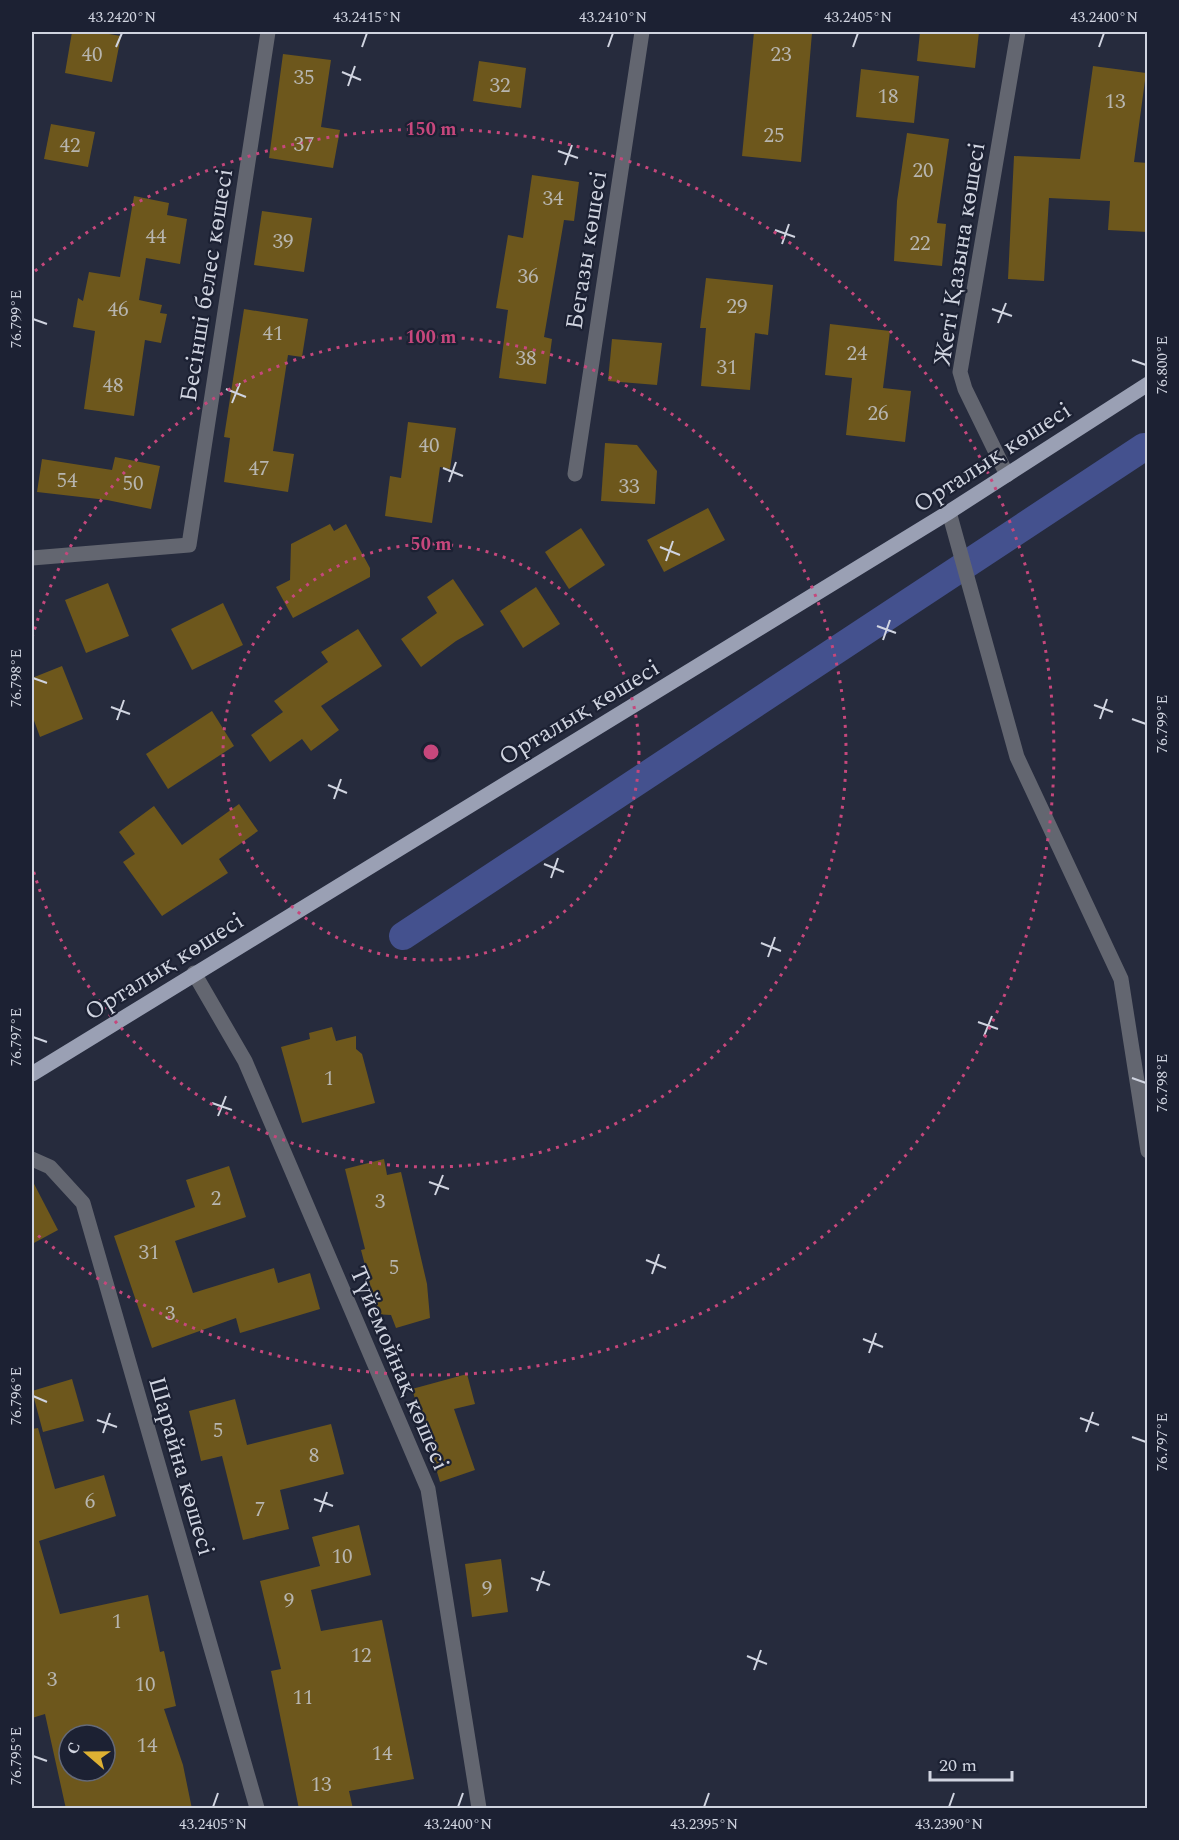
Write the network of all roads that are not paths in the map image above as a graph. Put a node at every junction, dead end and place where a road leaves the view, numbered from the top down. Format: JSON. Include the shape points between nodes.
{"nodes":[{"id":1,"x":268,"y":32,"type":"edge"},
{"id":2,"x":642,"y":32,"type":"edge"},
{"id":3,"x":1018,"y":32,"type":"edge"},
{"id":4,"x":1148,"y":384,"type":"edge"},
{"id":5,"x":575,"y":474,"type":"dead end"},
{"id":6,"x":1007,"y":475,"type":"junction"},
{"id":7,"x":949,"y":512,"type":"junction"},
{"id":8,"x":32,"y":558,"type":"edge"},
{"id":9,"x":194,"y":973,"type":"junction"},
{"id":10,"x":32,"y":1074,"type":"edge"},
{"id":11,"x":1148,"y":1151,"type":"edge"},
{"id":12,"x":32,"y":1159,"type":"edge"},
{"id":13,"x":256,"y":1809,"type":"edge"},
{"id":14,"x":479,"y":1809,"type":"edge"}],
"edges":[{"from":1,"to":8,"type":"street","name":"Бесінші белес көшесі","via":[[189,545]]},
{"from":2,"to":5,"type":"street","name":"Бегазы көшесі"},
{"from":3,"to":6,"type":"street","name":"Жеті Қазына көшесі","via":[[960,372]]},
{"from":4,"to":6,"type":"main road","name":"Орталық көшесі"},
{"from":6,"to":7,"type":"main road","name":"Орталық көшесі"},
{"from":7,"to":9,"type":"main road","name":"Орталық көшесі"},
{"from":7,"to":11,"type":"street","via":[[1017,757],[1121,979]]},
{"from":9,"to":10,"type":"main road","name":"Орталық көшесі"},
{"from":9,"to":14,"type":"street","name":"Түйемойнақ көшесі","via":[[245,1061],[428,1489]]},
{"from":12,"to":13,"type":"street","name":"Шарайна көшесі","via":[[50,1167],[83,1203]]}]}
